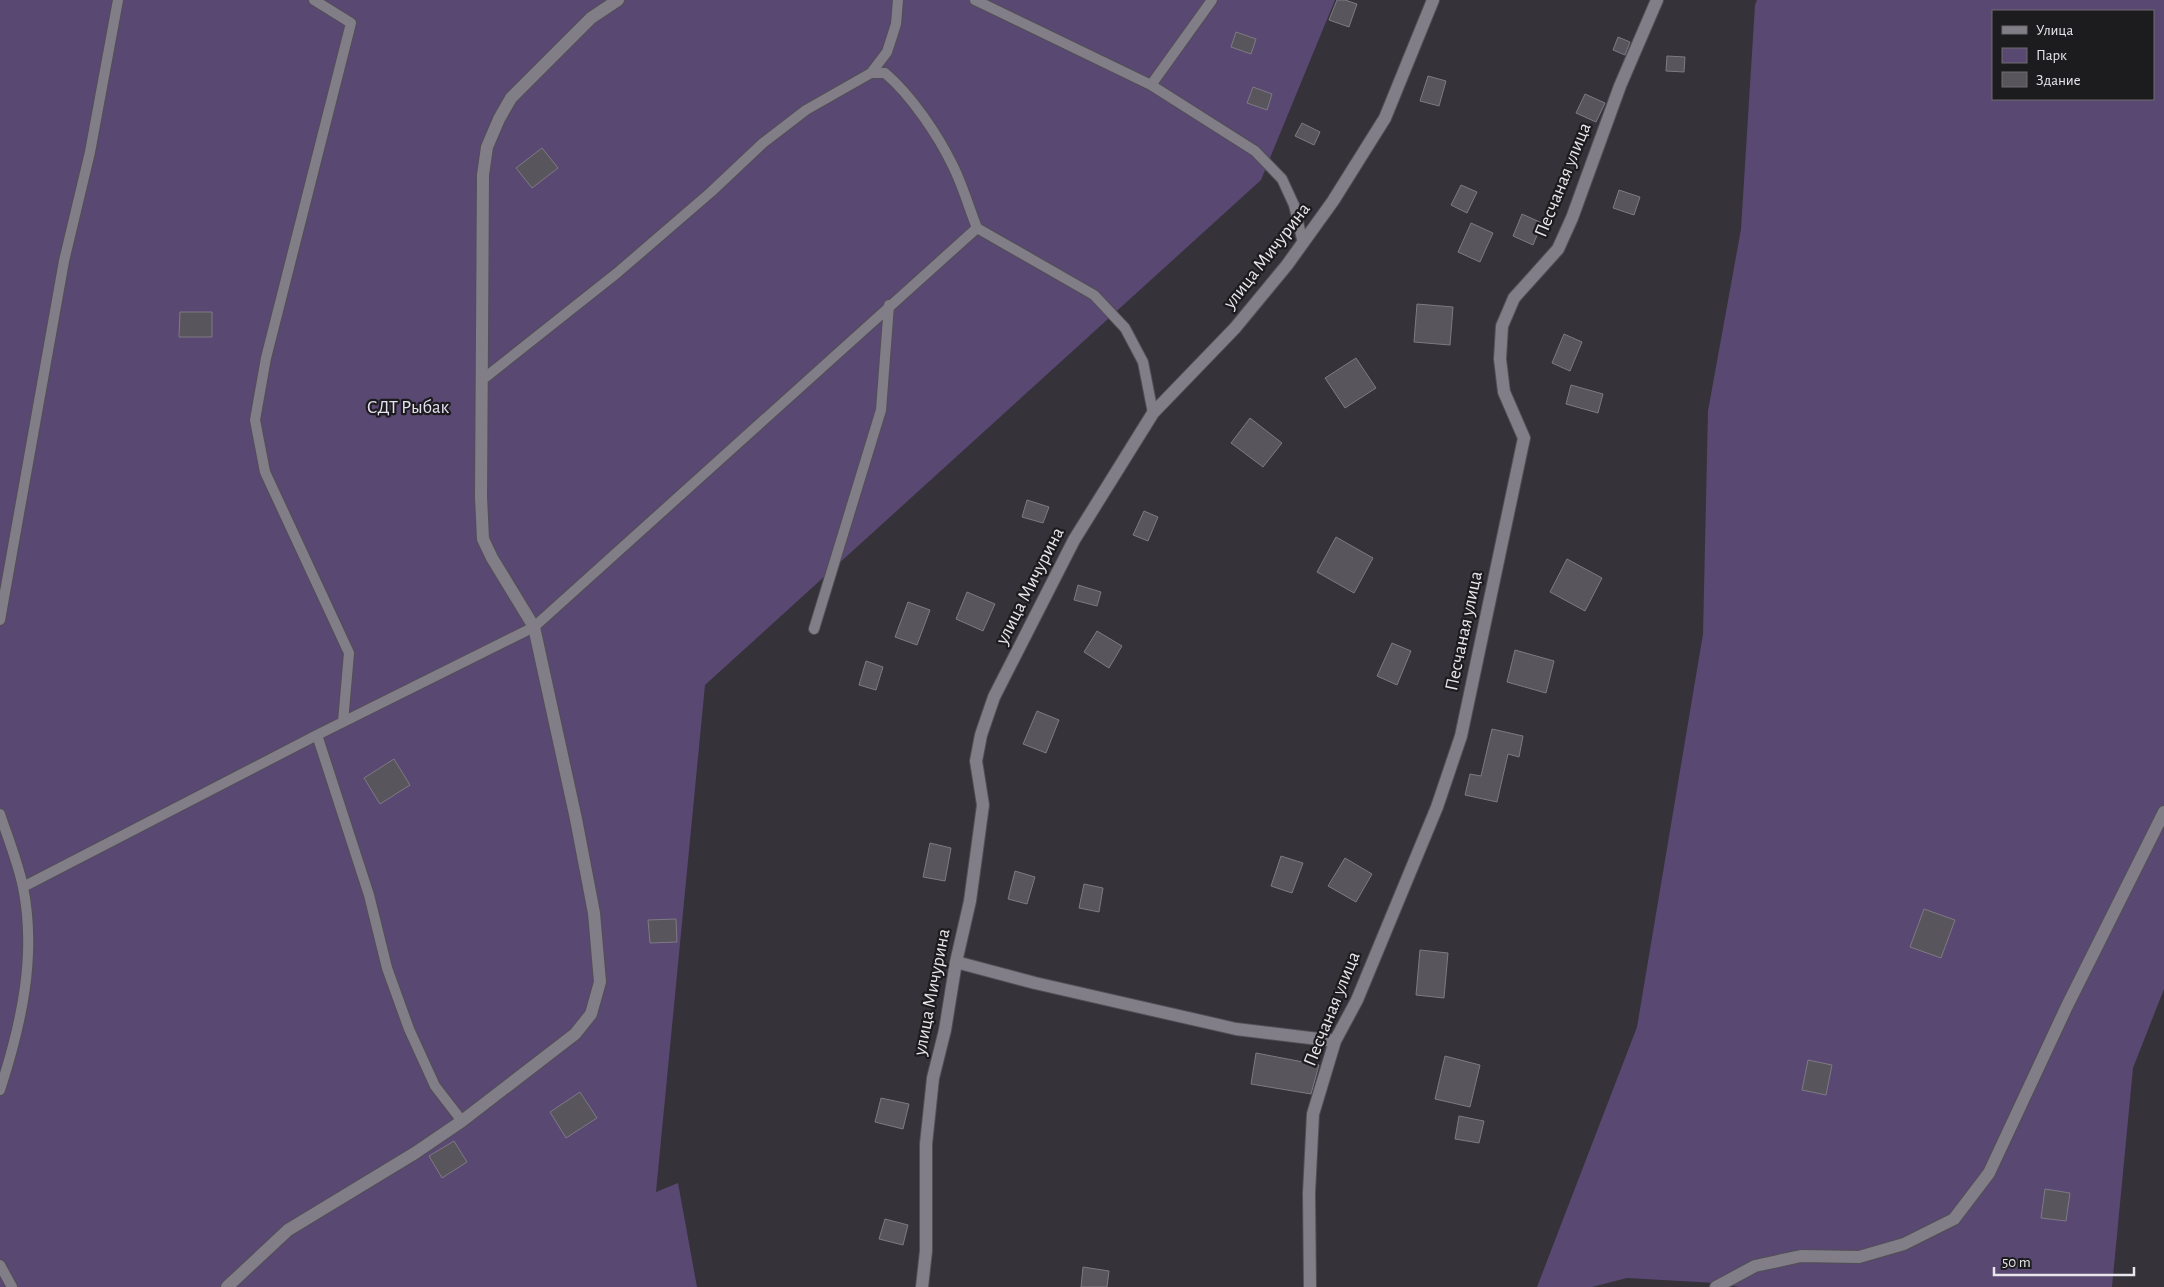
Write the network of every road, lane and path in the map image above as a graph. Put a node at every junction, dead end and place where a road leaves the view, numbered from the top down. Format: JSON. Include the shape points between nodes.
{"nodes":[{"id":1,"x":118,"y":0,"type":"edge"},
{"id":2,"x":314,"y":0,"type":"edge"},
{"id":3,"x":618,"y":0,"type":"edge"},
{"id":4,"x":898,"y":0,"type":"edge"},
{"id":5,"x":975,"y":0,"type":"edge"},
{"id":6,"x":1212,"y":0,"type":"edge"},
{"id":7,"x":1433,"y":0,"type":"edge"},
{"id":8,"x":1657,"y":0,"type":"edge"},
{"id":9,"x":871,"y":73,"type":"junction"},
{"id":10,"x":1151,"y":86,"type":"junction"},
{"id":11,"x":976,"y":228,"type":"junction"},
{"id":12,"x":1302,"y":243,"type":"junction"},
{"id":13,"x":889,"y":305,"type":"junction"},
{"id":14,"x":482,"y":380,"type":"junction"},
{"id":15,"x":1153,"y":413,"type":"junction"},
{"id":16,"x":0,"y":620,"type":"edge"},
{"id":17,"x":534,"y":627,"type":"junction"},
{"id":18,"x":814,"y":629,"type":"dead end"},
{"id":19,"x":343,"y":722,"type":"junction"},
{"id":20,"x":316,"y":735,"type":"junction"},
{"id":21,"x":2164,"y":812,"type":"edge"},
{"id":22,"x":0,"y":814,"type":"edge"},
{"id":23,"x":23,"y":887,"type":"junction"},
{"id":24,"x":956,"y":962,"type":"junction"},
{"id":25,"x":1335,"y":1041,"type":"junction"},
{"id":26,"x":0,"y":1090,"type":"edge"},
{"id":27,"x":462,"y":1121,"type":"junction"},
{"id":28,"x":0,"y":1265,"type":"edge"},
{"id":29,"x":12,"y":1287,"type":"edge"},
{"id":30,"x":228,"y":1287,"type":"edge"},
{"id":31,"x":922,"y":1287,"type":"edge"},
{"id":32,"x":1310,"y":1287,"type":"edge"},
{"id":33,"x":1716,"y":1287,"type":"edge"}],
"edges":[{"from":1,"to":16,"type":"lane","via":[[90,152],[64,261]]},
{"from":2,"to":19,"type":"lane","via":[[351,23],[266,358],[255,420],[265,472],[349,653]]},
{"from":3,"to":14,"type":"street","via":[[591,18],[511,98],[487,147],[483,176]]},
{"from":4,"to":9,"type":"lane","via":[[896,24],[887,52]]},
{"from":5,"to":10,"type":"lane"},
{"from":6,"to":10,"type":"lane"},
{"from":7,"to":12,"type":"street","name":"улица Мичурина","via":[[1384,118],[1333,201]]},
{"from":8,"to":25,"type":"street","name":"Песчаная улица","via":[[1620,86],[1558,249],[1514,298],[1502,326],[1500,359],[1504,392],[1524,438],[1461,736],[1436,807],[1357,1000]]},
{"from":9,"to":11,"type":"lane","via":[[885,73],[896,82],[926,122],[953,166]]},
{"from":9,"to":14,"type":"lane","via":[[806,110],[763,143],[617,273]]},
{"from":10,"to":12,"type":"lane","via":[[1255,151],[1282,179],[1294,205]]},
{"from":11,"to":13,"type":"lane"},
{"from":11,"to":15,"type":"lane","via":[[1094,296],[1113,315],[1125,328],[1143,362]]},
{"from":12,"to":15,"type":"street","name":"улица Мичурина","via":[[1235,328]]},
{"from":13,"to":17,"type":"lane"},
{"from":13,"to":18,"type":"lane","via":[[881,410]]},
{"from":14,"to":17,"type":"street","via":[[483,539]]},
{"from":15,"to":24,"type":"street","name":"улица Мичурина","via":[[1074,540],[994,697],[976,761],[983,805],[970,901]]},
{"from":17,"to":19,"type":"lane"},
{"from":17,"to":27,"type":"street","via":[[594,913],[600,982],[591,1014],[575,1034]]},
{"from":19,"to":20,"type":"lane"},
{"from":20,"to":23,"type":"lane"},
{"from":20,"to":27,"type":"lane","via":[[370,895],[387,968],[409,1029],[435,1086]]},
{"from":21,"to":33,"type":"street","via":[[2067,1006],[1989,1173],[1954,1219],[1904,1244],[1859,1256],[1801,1256],[1755,1266]]},
{"from":22,"to":23,"type":"lane"},
{"from":23,"to":26,"type":"lane","via":[[29,943],[26,986],[13,1050]]},
{"from":24,"to":25,"type":"street","via":[[1236,1029]]},
{"from":24,"to":31,"type":"street","name":"улица Мичурина","via":[[933,1078],[926,1144],[926,1251]]},
{"from":25,"to":32,"type":"street","name":"Песчаная улица","via":[[1313,1114],[1309,1193]]},
{"from":27,"to":30,"type":"street","via":[[288,1230]]},
{"from":28,"to":29,"type":"lane"}]}
